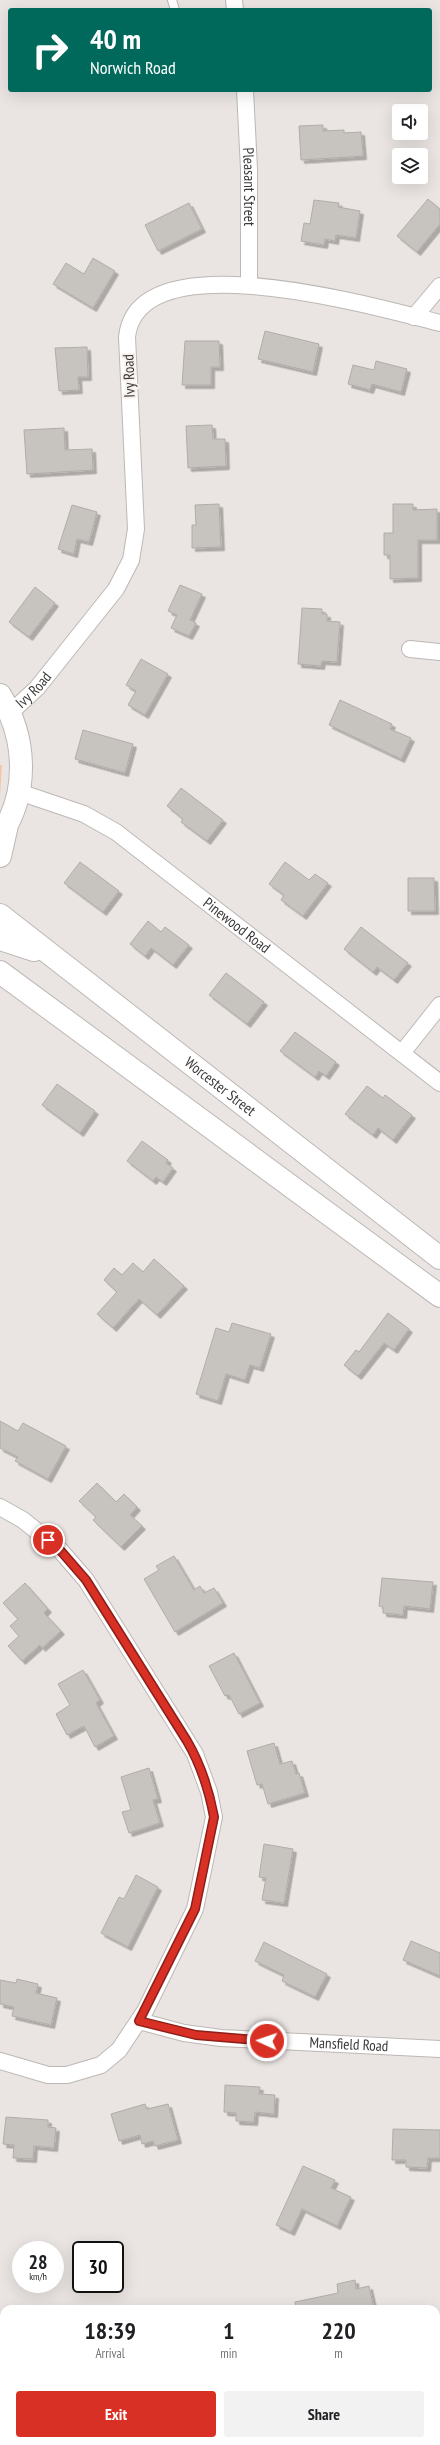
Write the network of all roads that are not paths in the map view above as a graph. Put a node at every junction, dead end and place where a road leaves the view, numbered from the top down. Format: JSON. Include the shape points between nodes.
{"nodes":[{"id":1,"x":245,"y":92,"type":"edge"},
{"id":2,"x":249,"y":285,"type":"junction"},
{"id":3,"x":440,"y":286,"type":"edge"},
{"id":4,"x":414,"y":317,"type":"junction"},
{"id":5,"x":440,"y":323,"type":"edge"},
{"id":6,"x":410,"y":649,"type":"dead end"},
{"id":7,"x":440,"y":652,"type":"edge"},
{"id":8,"x":5,"y":704,"type":"edge"},
{"id":9,"x":19,"y":792,"type":"junction"},
{"id":10,"x":4,"y":830,"type":"edge"},
{"id":11,"x":0,"y":856,"type":"edge"},
{"id":12,"x":0,"y":915,"type":"edge"},
{"id":13,"x":0,"y":939,"type":"edge"},
{"id":14,"x":67,"y":967,"type":"junction"},
{"id":15,"x":0,"y":972,"type":"edge"},
{"id":16,"x":0,"y":984,"type":"edge"},
{"id":17,"x":23,"y":989,"type":"junction"},
{"id":18,"x":440,"y":1005,"type":"edge"},
{"id":19,"x":402,"y":1053,"type":"junction"},
{"id":20,"x":440,"y":1083,"type":"edge"},
{"id":21,"x":440,"y":1258,"type":"edge"},
{"id":22,"x":440,"y":1296,"type":"edge"},
{"id":23,"x":0,"y":1507,"type":"edge"},
{"id":24,"x":139,"y":2021,"type":"junction"},
{"id":25,"x":440,"y":2050,"type":"edge"},
{"id":26,"x":0,"y":2061,"type":"edge"}],
"edges":[{"from":1,"to":2,"type":"street","name":"Pleasant Street","via":[[249,148]]},
{"from":2,"to":4,"type":"street","name":"Ivy Road","via":[[291,289]]},
{"from":2,"to":8,"type":"street","name":"Ivy Road","via":[[201,287],[168,292],[148,302],[133,317],[128,337],[136,529],[131,560],[116,588],[30,696]]},
{"from":3,"to":4,"type":"street"},
{"from":4,"to":5,"type":"street","name":"Ivy Road"},
{"from":6,"to":7,"type":"street"},
{"from":8,"to":9,"type":"main road","via":[[20,756]]},
{"from":9,"to":10,"type":"main road"},
{"from":9,"to":19,"type":"street","name":"Pinewood Road","via":[[72,810],[112,829]]},
{"from":10,"to":11,"type":"main road"},
{"from":12,"to":14,"type":"main road","name":"Worcester Street"},
{"from":13,"to":14,"type":"main road","via":[[20,944]]},
{"from":14,"to":21,"type":"main road","name":"Worcester Street"},
{"from":15,"to":17,"type":"main road"},
{"from":16,"to":17,"type":"main road"},
{"from":17,"to":22,"type":"main road"},
{"from":18,"to":19,"type":"street"},
{"from":19,"to":20,"type":"street","name":"Pinewood Road"},
{"from":23,"to":24,"type":"street","via":[[23,1520],[60,1550],[86,1580],[195,1754],[209,1792],[214,1817],[195,1909]]},
{"from":24,"to":25,"type":"street","name":"Mansfield Road","via":[[177,2032],[221,2038]]},
{"from":24,"to":26,"type":"street","via":[[113,2056],[101,2065],[80,2072],[48,2075]]}]}
